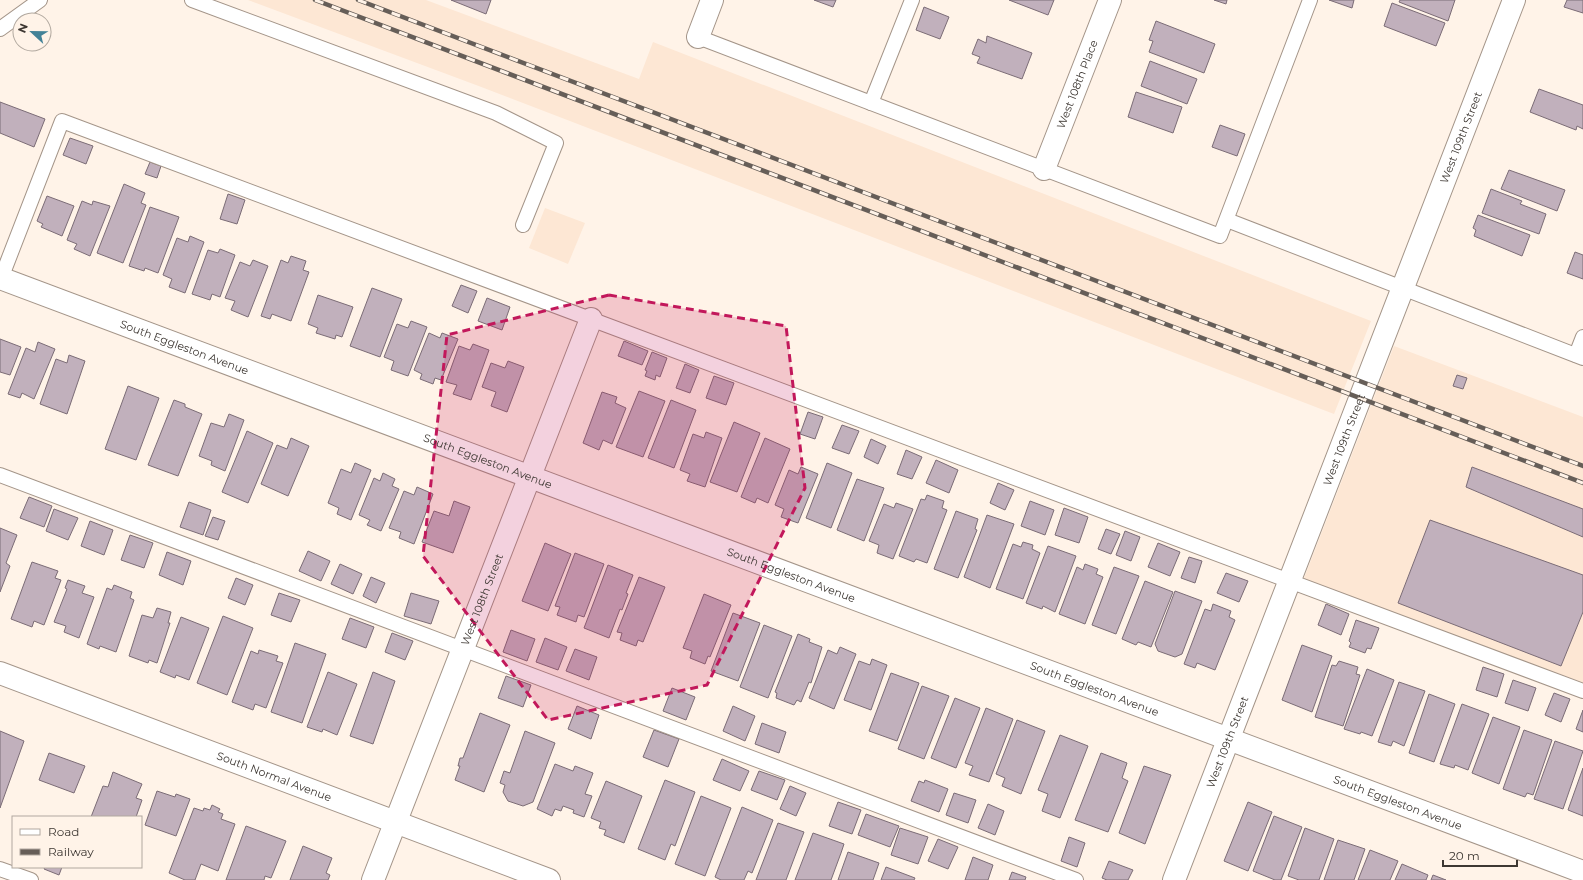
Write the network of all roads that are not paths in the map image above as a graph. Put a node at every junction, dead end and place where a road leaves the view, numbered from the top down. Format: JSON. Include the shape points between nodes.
{"nodes":[{"id":1,"x":40,"y":0,"type":"edge"},
{"id":2,"x":192,"y":0,"type":"edge"},
{"id":3,"x":712,"y":0,"type":"edge"},
{"id":4,"x":912,"y":0,"type":"edge"},
{"id":5,"x":1110,"y":0,"type":"edge"},
{"id":6,"x":1310,"y":0,"type":"edge"},
{"id":7,"x":1514,"y":0,"type":"edge"},
{"id":8,"x":0,"y":29,"type":"edge"},
{"id":9,"x":698,"y":37,"type":"joint"},
{"id":10,"x":870,"y":103,"type":"junction"},
{"id":11,"x":1044,"y":169,"type":"junction"},
{"id":12,"x":1227,"y":220,"type":"junction"},
{"id":13,"x":523,"y":225,"type":"dead end"},
{"id":14,"x":0,"y":279,"type":"edge"},
{"id":15,"x":1403,"y":288,"type":"junction"},
{"id":16,"x":591,"y":319,"type":"junction"},
{"id":17,"x":1583,"y":337,"type":"edge"},
{"id":18,"x":1579,"y":357,"type":"edge"},
{"id":19,"x":0,"y":475,"type":"edge"},
{"id":20,"x":530,"y":476,"type":"junction"},
{"id":21,"x":1289,"y":582,"type":"junction"},
{"id":22,"x":463,"y":649,"type":"junction"},
{"id":23,"x":0,"y":673,"type":"edge"},
{"id":24,"x":1583,"y":691,"type":"edge"},
{"id":25,"x":1229,"y":738,"type":"junction"},
{"id":26,"x":395,"y":822,"type":"junction"},
{"id":27,"x":0,"y":868,"type":"edge"},
{"id":28,"x":1583,"y":872,"type":"edge"},
{"id":29,"x":31,"y":880,"type":"edge"},
{"id":30,"x":373,"y":880,"type":"edge"},
{"id":31,"x":549,"y":880,"type":"edge"},
{"id":32,"x":1076,"y":880,"type":"edge"},
{"id":33,"x":1174,"y":880,"type":"edge"}],
"edges":[{"from":1,"to":8,"type":"lane"},
{"from":2,"to":13,"type":"lane","via":[[496,113],[556,143]]},
{"from":3,"to":9,"type":"street"},
{"from":4,"to":10,"type":"lane"},
{"from":5,"to":11,"type":"street","name":"West 108th Place"},
{"from":6,"to":12,"type":"lane"},
{"from":7,"to":15,"type":"street","name":"West 109th Street"},
{"from":9,"to":10,"type":"lane"},
{"from":10,"to":11,"type":"lane"},
{"from":11,"to":12,"type":"lane","via":[[1220,236]]},
{"from":12,"to":15,"type":"lane"},
{"from":14,"to":16,"type":"lane","via":[[62,121]]},
{"from":14,"to":20,"type":"street","name":"South Eggleston Avenue"},
{"from":15,"to":18,"type":"lane"},
{"from":15,"to":21,"type":"street","name":"West 109th Street"},
{"from":16,"to":20,"type":"street","name":"West 108th Street"},
{"from":16,"to":21,"type":"lane"},
{"from":17,"to":18,"type":"lane"},
{"from":19,"to":22,"type":"lane"},
{"from":20,"to":22,"type":"street","name":"West 108th Street"},
{"from":20,"to":25,"type":"street","name":"South Eggleston Avenue"},
{"from":21,"to":24,"type":"lane"},
{"from":21,"to":25,"type":"street","name":"West 109th Street"},
{"from":22,"to":26,"type":"street","name":"West 108th Street"},
{"from":22,"to":32,"type":"lane"},
{"from":23,"to":26,"type":"street","name":"South Normal Avenue"},
{"from":25,"to":28,"type":"street","name":"South Eggleston Avenue"},
{"from":25,"to":33,"type":"street","name":"West 109th Street"},
{"from":26,"to":30,"type":"street","name":"West 108th Street"},
{"from":26,"to":31,"type":"street","name":"South Normal Avenue"},
{"from":27,"to":29,"type":"lane"}]}
